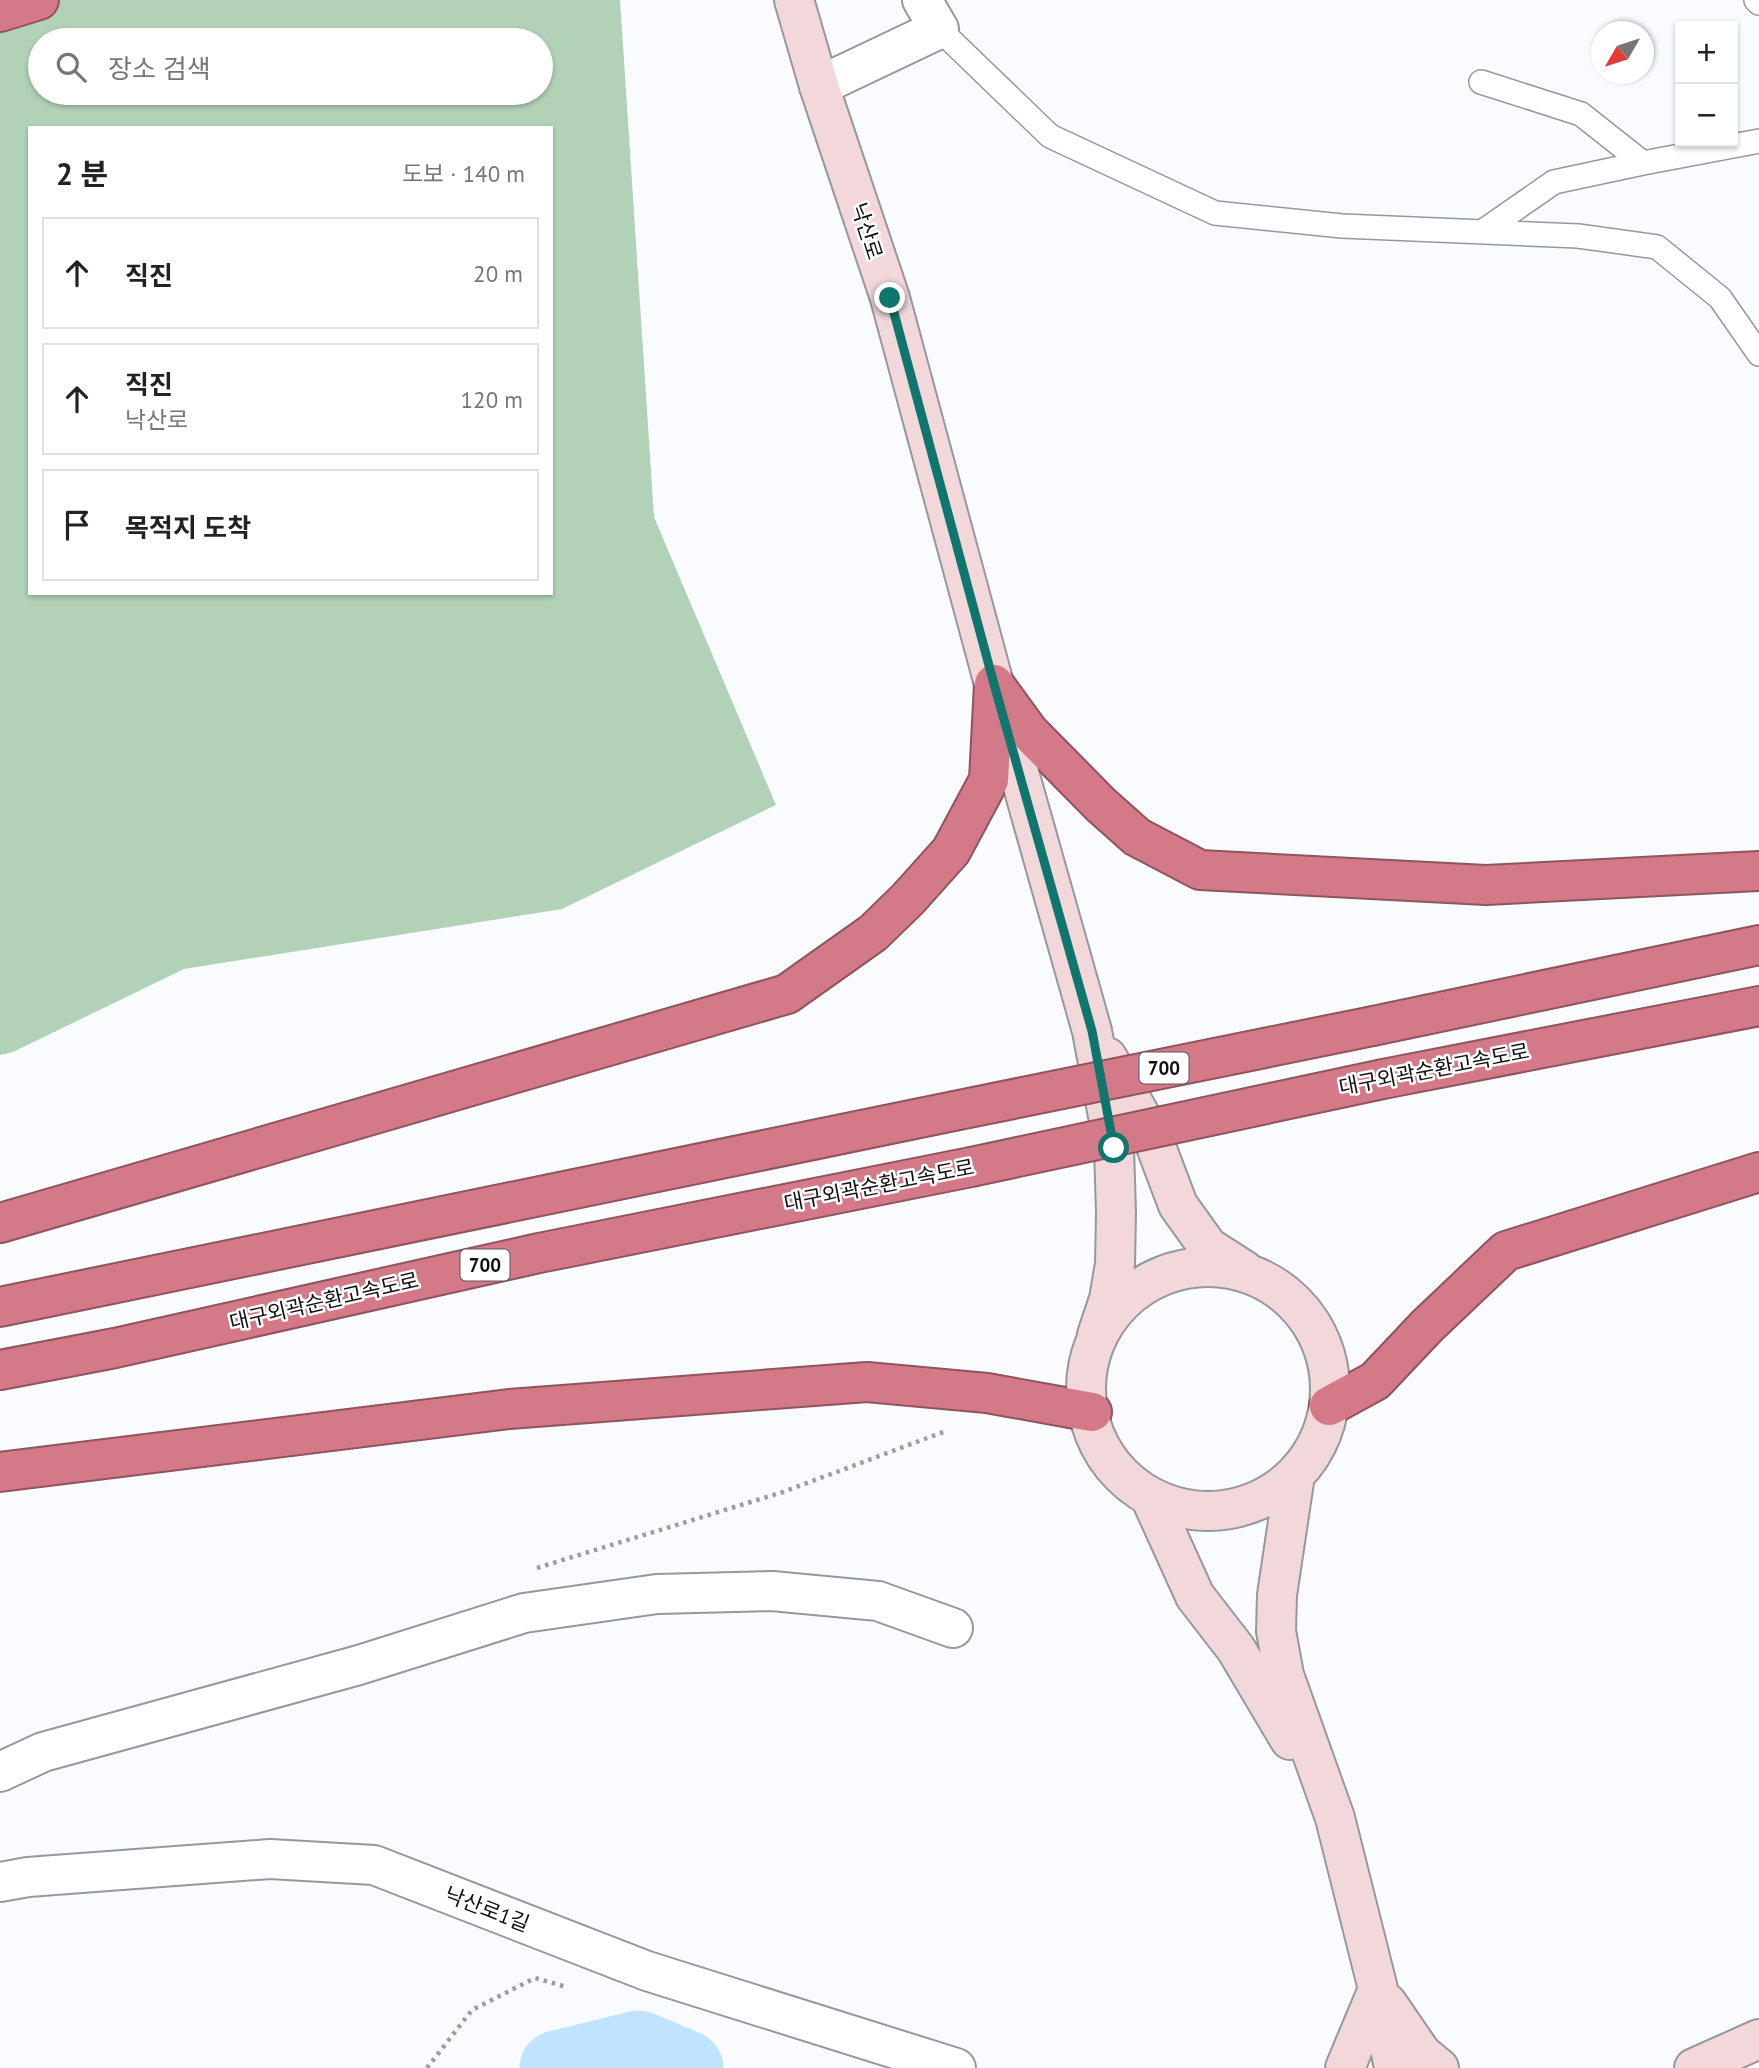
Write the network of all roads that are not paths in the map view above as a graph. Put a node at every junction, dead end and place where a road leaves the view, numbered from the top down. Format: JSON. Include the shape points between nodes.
{"nodes":[{"id":1,"x":39,"y":0,"type":"edge"},
{"id":2,"x":794,"y":0,"type":"edge"},
{"id":3,"x":0,"y":12,"type":"edge"},
{"id":4,"x":930,"y":15,"type":"edge"},
{"id":5,"x":1481,"y":82,"type":"dead end"},
{"id":6,"x":819,"y":86,"type":"junction"},
{"id":7,"x":1759,"y":141,"type":"edge"},
{"id":8,"x":1643,"y":163,"type":"junction"},
{"id":9,"x":1482,"y":232,"type":"junction"},
{"id":10,"x":1759,"y":354,"type":"edge"},
{"id":11,"x":994,"y":684,"type":"junction"},
{"id":12,"x":1759,"y":871,"type":"edge"},
{"id":13,"x":1759,"y":945,"type":"edge"},
{"id":14,"x":1759,"y":1006,"type":"edge"},
{"id":15,"x":1092,"y":1031,"type":"junction"},
{"id":16,"x":1759,"y":1172,"type":"edge"},
{"id":17,"x":0,"y":1223,"type":"edge"},
{"id":18,"x":1248,"y":1273,"type":"junction"},
{"id":19,"x":0,"y":1307,"type":"edge"},
{"id":20,"x":1097,"y":1335,"type":"junction"},
{"id":21,"x":0,"y":1370,"type":"edge"},
{"id":22,"x":1329,"y":1406,"type":"junction"},
{"id":23,"x":1092,"y":1412,"type":"junction"},
{"id":24,"x":0,"y":1472,"type":"edge"},
{"id":25,"x":1295,"y":1475,"type":"junction"},
{"id":26,"x":1151,"y":1499,"type":"junction"},
{"id":27,"x":953,"y":1628,"type":"dead end"},
{"id":28,"x":0,"y":1772,"type":"edge"},
{"id":29,"x":1335,"y":1818,"type":"junction"},
{"id":30,"x":0,"y":1882,"type":"edge"},
{"id":31,"x":1378,"y":1989,"type":"junction"},
{"id":32,"x":1759,"y":2039,"type":"edge"},
{"id":33,"x":956,"y":2068,"type":"edge"},
{"id":34,"x":1345,"y":2068,"type":"edge"},
{"id":35,"x":1394,"y":2068,"type":"edge"},
{"id":36,"x":1439,"y":2068,"type":"edge"},
{"id":37,"x":1694,"y":2068,"type":"edge"}],
"edges":[{"from":1,"to":3,"type":"highway"},
{"from":2,"to":6,"type":"main road","name":"낙산로"},
{"from":4,"to":6,"type":"street"},
{"from":4,"to":9,"type":"lane","via":[[1050,136],[1214,213],[1342,226]]},
{"from":5,"to":8,"type":"lane","via":[[1581,114]]},
{"from":6,"to":11,"type":"main road","name":"낙산로","via":[[890,298]]},
{"from":7,"to":8,"type":"lane"},
{"from":8,"to":9,"type":"lane","via":[[1554,182]]},
{"from":9,"to":10,"type":"lane","via":[[1578,236],[1657,247],[1720,298]]},
{"from":11,"to":12,"type":"highway","via":[[1029,732],[1110,813],[1137,837],[1200,870],[1486,885]]},
{"from":11,"to":15,"type":"main road","name":"낙산로"},
{"from":11,"to":17,"type":"highway","via":[[989,780],[951,850],[873,933],[787,994]]},
{"from":13,"to":19,"type":"highway","number":"700","bridge":true},
{"from":14,"to":21,"type":"highway","name":"대구외곽순환고속도로","number":"700","bridge":true,"via":[[539,1253]]},
{"from":15,"to":18,"type":"main road","via":[[1152,1136],[1178,1205],[1208,1247]]},
{"from":15,"to":20,"type":"main road","via":[[1114,1148],[1116,1213],[1115,1264]]},
{"from":16,"to":22,"type":"highway","via":[[1506,1251],[1375,1381]]},
{"from":18,"to":20,"type":"main road","via":[[1207,1266],[1166,1273],[1129,1293]]},
{"from":18,"to":22,"type":"main road","via":[[1285,1294],[1312,1326],[1328,1365]]},
{"from":20,"to":23,"type":"main road","via":[[1086,1363],[1085,1395]]},
{"from":22,"to":25,"type":"main road","via":[[1318,1444]]},
{"from":23,"to":24,"type":"highway","via":[[978,1392],[867,1382],[509,1409]]},
{"from":23,"to":26,"type":"main road","via":[[1120,1476]]},
{"from":25,"to":26,"type":"main road","via":[[1264,1499],[1227,1511],[1189,1511]]},
{"from":25,"to":29,"type":"main road","via":[[1276,1631],[1284,1675]]},
{"from":26,"to":29,"type":"main road","via":[[1195,1596],[1236,1649]]},
{"from":27,"to":28,"type":"street","via":[[878,1601],[772,1591],[657,1594],[538,1611],[43,1752]]},
{"from":29,"to":31,"type":"main road"},
{"from":30,"to":33,"type":"street","name":"낙산로1길","via":[[270,1858],[373,1865],[647,1971]]},
{"from":31,"to":34,"type":"main road"},
{"from":31,"to":35,"type":"main road"},
{"from":31,"to":36,"type":"main road","via":[[1422,2054]]},
{"from":32,"to":37,"type":"main road"}]}
